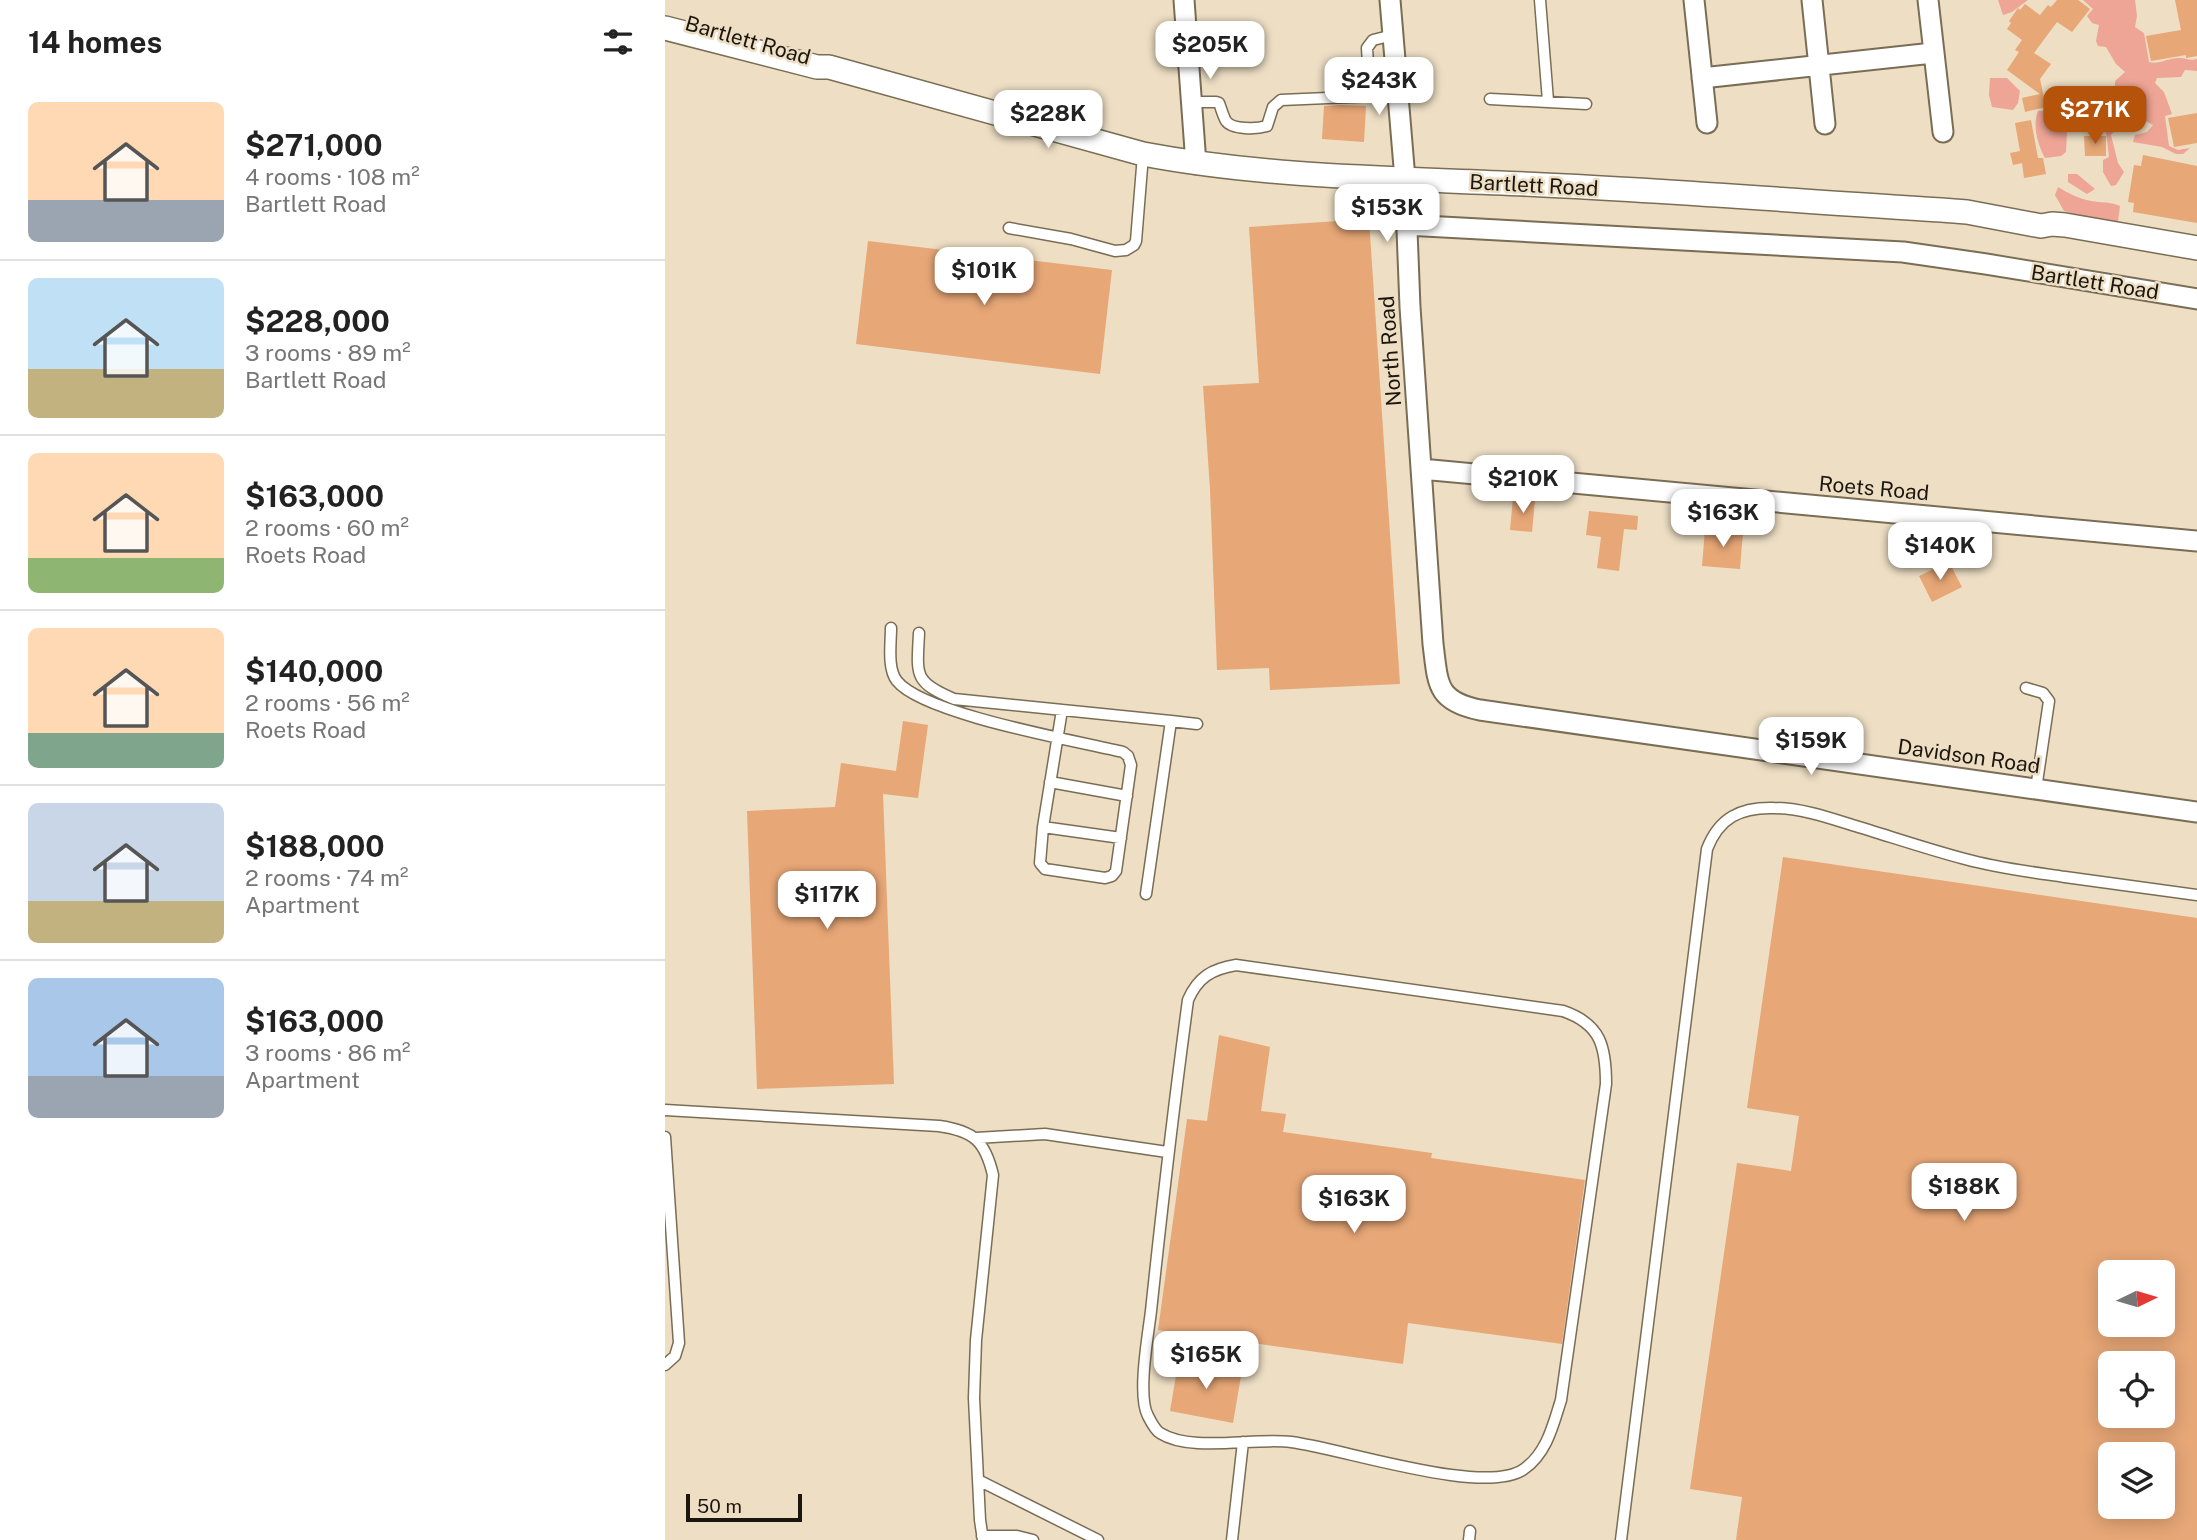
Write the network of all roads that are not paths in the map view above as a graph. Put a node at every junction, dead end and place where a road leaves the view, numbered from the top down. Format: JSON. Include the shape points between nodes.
{"nodes":[{"id":1,"x":1184,"y":0,"type":"edge"},
{"id":2,"x":1390,"y":0,"type":"edge"},
{"id":3,"x":1540,"y":0,"type":"edge"},
{"id":4,"x":1694,"y":0,"type":"edge"},
{"id":5,"x":1812,"y":0,"type":"edge"},
{"id":6,"x":1928,"y":0,"type":"edge"},
{"id":7,"x":665,"y":16,"type":"edge"},
{"id":8,"x":665,"y":28,"type":"edge"},
{"id":9,"x":1392,"y":36,"type":"junction"},
{"id":10,"x":1933,"y":53,"type":"junction"},
{"id":11,"x":1819,"y":65,"type":"junction"},
{"id":12,"x":829,"y":67,"type":"junction"},
{"id":13,"x":1702,"y":78,"type":"junction"},
{"id":14,"x":1397,"y":95,"type":"junction"},
{"id":15,"x":1370,"y":96,"type":"junction"},
{"id":16,"x":1490,"y":99,"type":"dead end"},
{"id":17,"x":1548,"y":101,"type":"junction"},
{"id":18,"x":1192,"y":102,"type":"junction"},
{"id":19,"x":1586,"y":104,"type":"dead end"},
{"id":20,"x":1707,"y":123,"type":"dead end"},
{"id":21,"x":1825,"y":124,"type":"dead end"},
{"id":22,"x":1943,"y":132,"type":"dead end"},
{"id":23,"x":1143,"y":154,"type":"junction"},
{"id":24,"x":1196,"y":164,"type":"junction"},
{"id":25,"x":1405,"y":179,"type":"junction"},
{"id":26,"x":1406,"y":225,"type":"junction"},
{"id":27,"x":2041,"y":226,"type":"junction"},
{"id":28,"x":1009,"y":228,"type":"dead end"},
{"id":29,"x":2197,"y":248,"type":"edge"},
{"id":30,"x":2197,"y":260,"type":"edge"},
{"id":31,"x":2197,"y":299,"type":"edge"},
{"id":32,"x":1421,"y":468,"type":"junction"},
{"id":33,"x":2197,"y":541,"type":"edge"},
{"id":34,"x":891,"y":628,"type":"dead end"},
{"id":35,"x":919,"y":633,"type":"dead end"},
{"id":36,"x":2026,"y":688,"type":"dead end"},
{"id":37,"x":1447,"y":696,"type":"joint"},
{"id":38,"x":1062,"y":710,"type":"junction"},
{"id":39,"x":1171,"y":721,"type":"junction"},
{"id":40,"x":1197,"y":724,"type":"dead end"},
{"id":41,"x":1058,"y":737,"type":"junction"},
{"id":42,"x":1050,"y":782,"type":"junction"},
{"id":43,"x":2036,"y":789,"type":"junction"},
{"id":44,"x":1127,"y":796,"type":"junction"},
{"id":45,"x":2197,"y":812,"type":"edge"},
{"id":46,"x":1043,"y":827,"type":"junction"},
{"id":47,"x":1121,"y":838,"type":"junction"},
{"id":48,"x":1146,"y":894,"type":"dead end"},
{"id":49,"x":2197,"y":895,"type":"edge"},
{"id":50,"x":665,"y":1110,"type":"edge"},
{"id":51,"x":665,"y":1137,"type":"edge"},
{"id":52,"x":976,"y":1138,"type":"junction"},
{"id":53,"x":665,"y":1144,"type":"edge"},
{"id":54,"x":1167,"y":1152,"type":"junction"},
{"id":55,"x":665,"y":1365,"type":"edge"},
{"id":56,"x":1243,"y":1442,"type":"junction"},
{"id":57,"x":978,"y":1480,"type":"junction"},
{"id":58,"x":983,"y":1538,"type":"edge"},
{"id":59,"x":1033,"y":1540,"type":"edge"},
{"id":60,"x":1098,"y":1540,"type":"edge"},
{"id":61,"x":1232,"y":1540,"type":"edge"},
{"id":62,"x":1621,"y":1540,"type":"edge"}],
"edges":[{"from":1,"to":18,"type":"street"},
{"from":2,"to":9,"type":"street","name":"North Road"},
{"from":3,"to":17,"type":"lane"},
{"from":4,"to":13,"type":"street"},
{"from":5,"to":11,"type":"street"},
{"from":6,"to":10,"type":"street"},
{"from":7,"to":12,"type":"street","name":"Bartlett Road","via":[[819,60]]},
{"from":8,"to":12,"type":"street","name":"Bartlett Road"},
{"from":9,"to":14,"type":"street","name":"North Road"},
{"from":9,"to":15,"type":"lane","via":[[1373,40],[1367,48]]},
{"from":10,"to":11,"type":"street"},
{"from":10,"to":22,"type":"street"},
{"from":11,"to":13,"type":"street"},
{"from":11,"to":21,"type":"street"},
{"from":12,"to":23,"type":"street","name":"Bartlett Road"},
{"from":13,"to":20,"type":"street"},
{"from":14,"to":15,"type":"lane"},
{"from":14,"to":25,"type":"street","name":"North Road"},
{"from":15,"to":18,"type":"lane","via":[[1281,100],[1273,107],[1267,126],[1259,128],[1232,126],[1219,103]]},
{"from":16,"to":17,"type":"lane"},
{"from":17,"to":19,"type":"lane"},
{"from":18,"to":24,"type":"street"},
{"from":23,"to":24,"type":"street","name":"Bartlett Road"},
{"from":23,"to":28,"type":"lane","via":[[1136,241],[1131,247],[1115,251]]},
{"from":24,"to":25,"type":"street","name":"Bartlett Road"},
{"from":25,"to":26,"type":"street","name":"North Road"},
{"from":25,"to":27,"type":"street","name":"Bartlett Road","via":[[1941,210]]},
{"from":26,"to":31,"type":"street","name":"Bartlett Road","via":[[1903,253]]},
{"from":26,"to":32,"type":"street","name":"North Road"},
{"from":27,"to":29,"type":"street","name":"Bartlett Road","via":[[2052,223]]},
{"from":27,"to":30,"type":"street","name":"Bartlett Road","via":[[2051,232]]},
{"from":32,"to":33,"type":"street","name":"Roets Road"},
{"from":32,"to":37,"type":"street","name":"North Road","via":[[1434,652]]},
{"from":34,"to":41,"type":"lane","via":[[892,670],[896,681],[911,694],[951,711]]},
{"from":35,"to":38,"type":"lane","via":[[921,678],[933,690],[954,699]]},
{"from":36,"to":43,"type":"lane","via":[[2043,693],[2049,701]]},
{"from":37,"to":43,"type":"street","name":"Davidson Road","via":[[1460,706],[1480,710]]},
{"from":38,"to":39,"type":"lane"},
{"from":38,"to":41,"type":"lane"},
{"from":39,"to":40,"type":"lane"},
{"from":39,"to":48,"type":"lane"},
{"from":41,"to":42,"type":"lane"},
{"from":41,"to":44,"type":"lane","via":[[1128,756]]},
{"from":42,"to":44,"type":"lane"},
{"from":42,"to":46,"type":"lane"},
{"from":43,"to":45,"type":"street","name":"Davidson Road"},
{"from":44,"to":47,"type":"lane"},
{"from":46,"to":47,"type":"lane"},
{"from":46,"to":47,"type":"lane","via":[[1039,854],[1045,869],[1105,878],[1117,872]]},
{"from":49,"to":62,"type":"lane","via":[[2004,868],[1791,810],[1753,810],[1723,821],[1707,849]]},
{"from":50,"to":52,"type":"lane","via":[[939,1126]]},
{"from":51,"to":53,"type":"lane"},
{"from":52,"to":54,"type":"lane","via":[[1045,1134]]},
{"from":52,"to":57,"type":"lane","via":[[985,1149],[993,1175],[976,1352]]},
{"from":53,"to":55,"type":"lane","via":[[679,1343],[675,1356]]},
{"from":54,"to":56,"type":"lane","via":[[1145,1374],[1146,1412],[1158,1433],[1172,1438],[1190,1443]]},
{"from":54,"to":56,"type":"lane","via":[[1188,1000],[1202,977],[1224,967],[1254,966],[1563,1011],[1588,1023],[1603,1050],[1606,1084],[1561,1400],[1552,1431],[1536,1458],[1516,1474],[1470,1477],[1290,1441]]},
{"from":56,"to":61,"type":"lane"},
{"from":57,"to":58,"type":"lane"},
{"from":57,"to":60,"type":"lane"},
{"from":58,"to":59,"type":"lane"}]}
